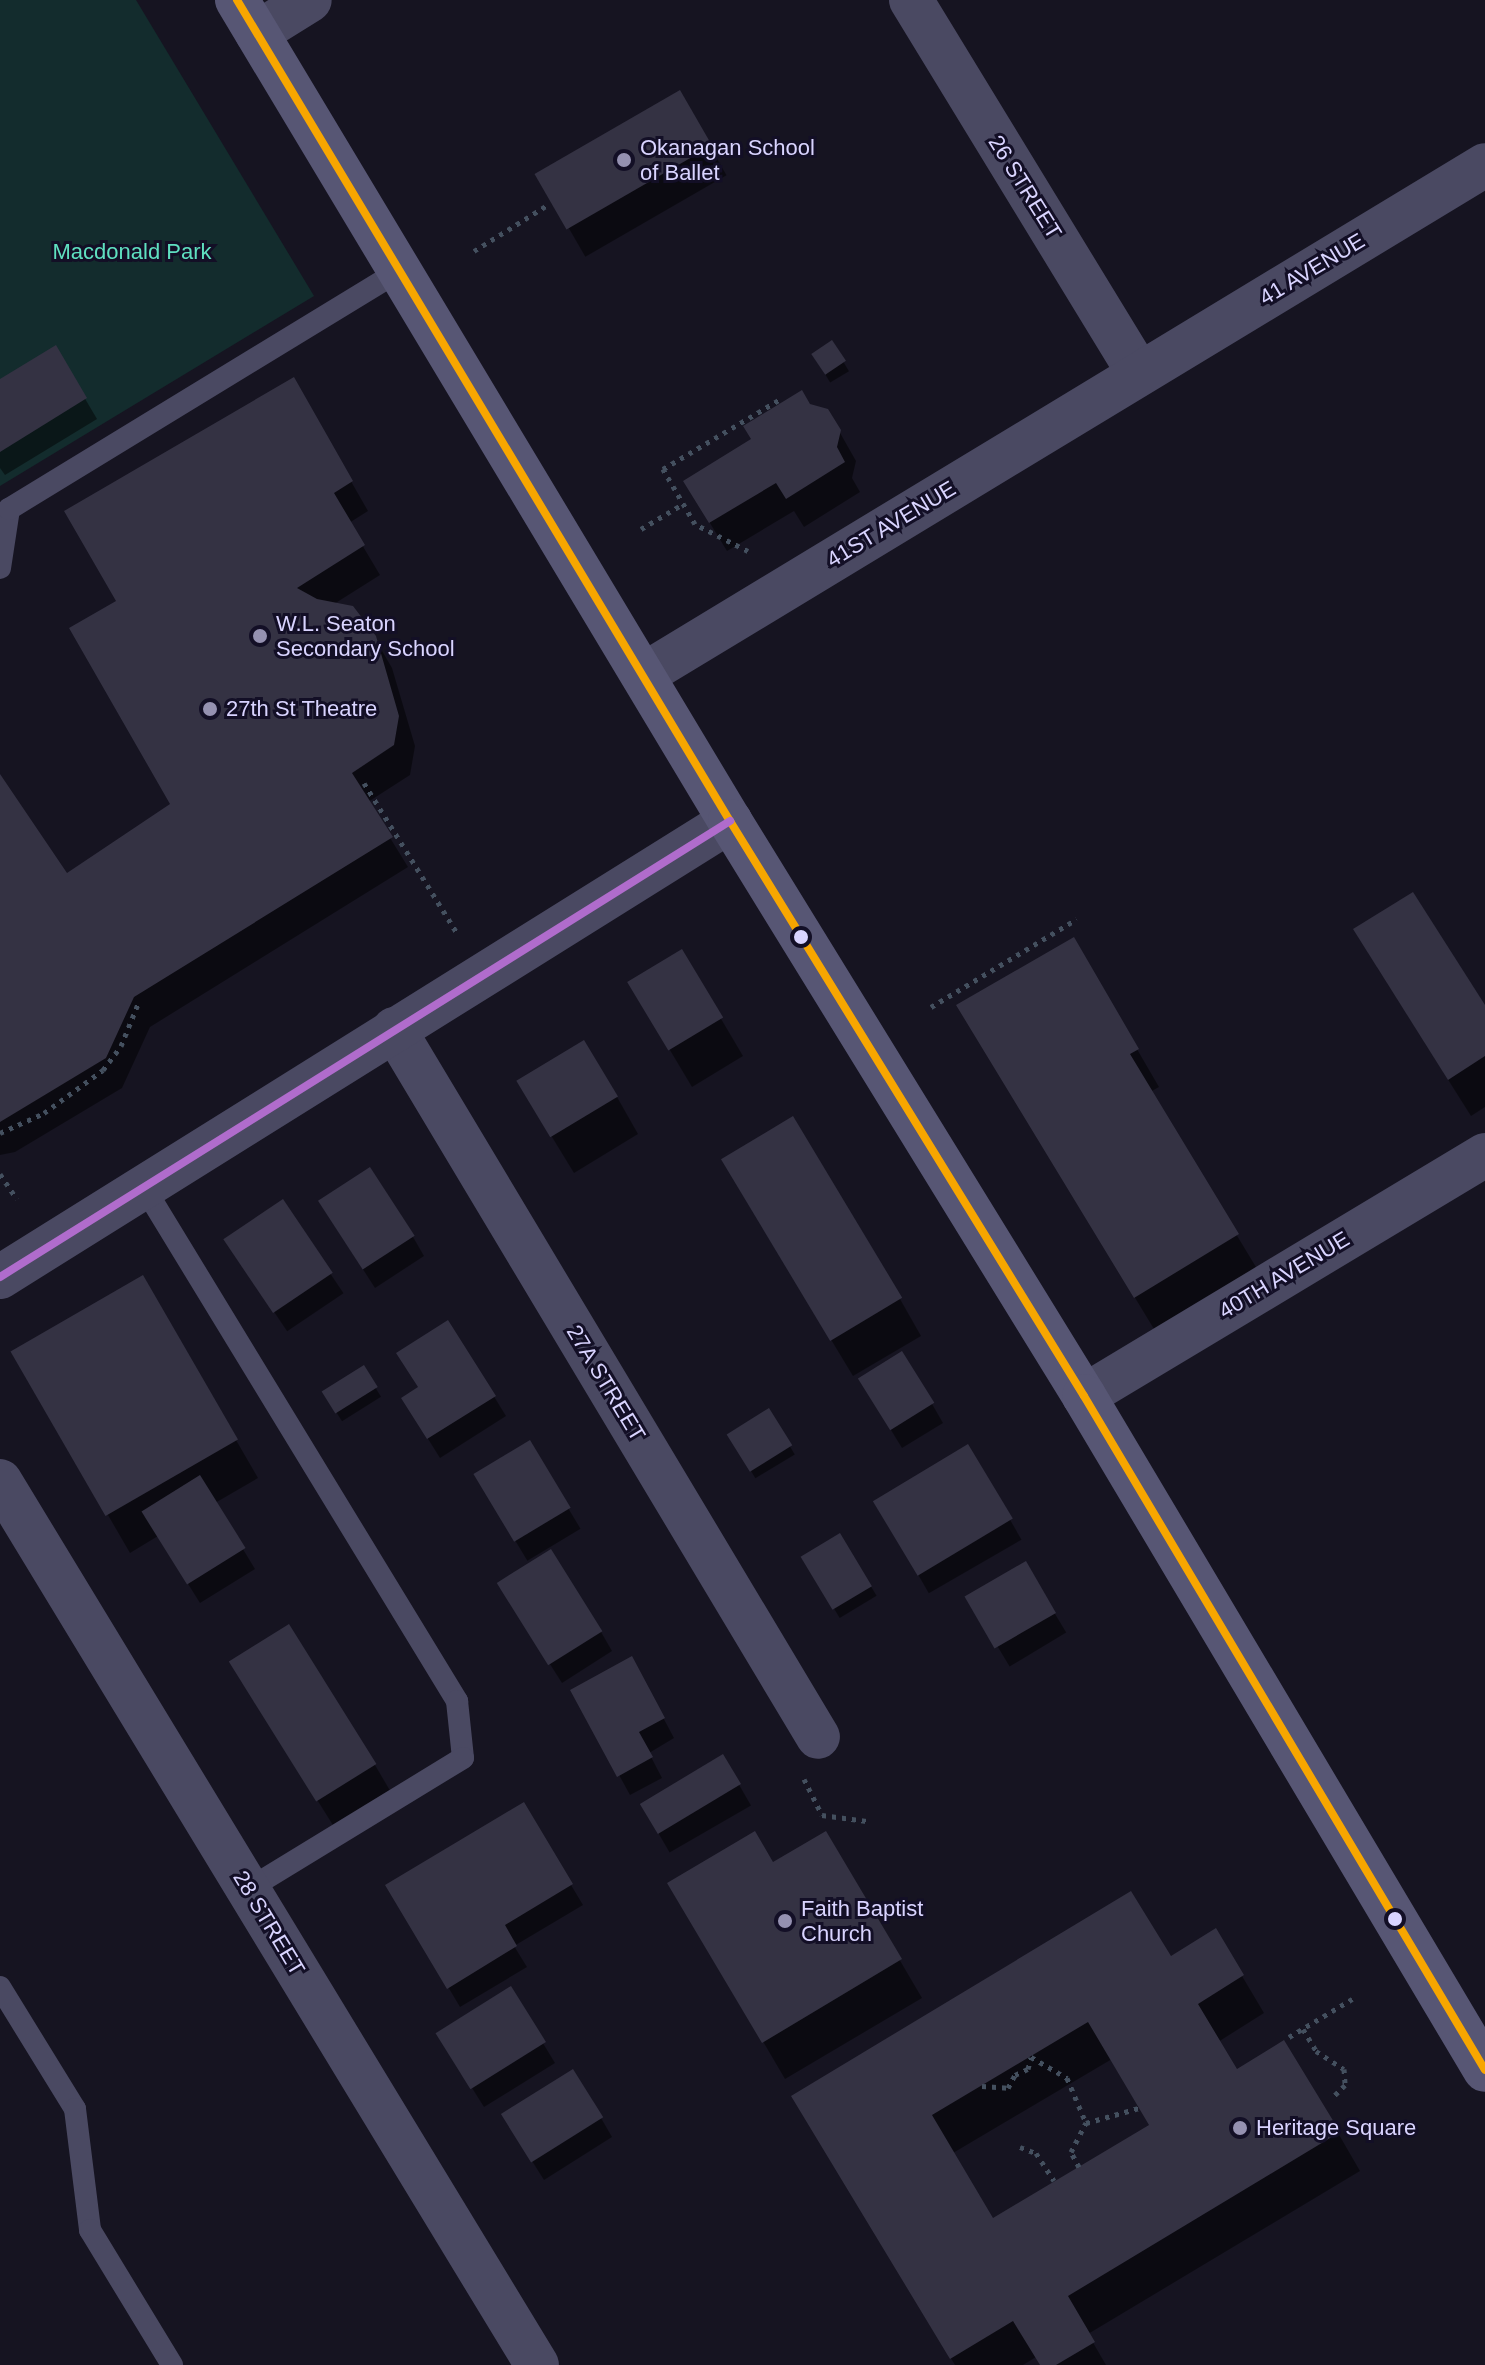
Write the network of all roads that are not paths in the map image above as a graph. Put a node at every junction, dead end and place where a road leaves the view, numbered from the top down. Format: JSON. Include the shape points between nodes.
{"nodes":[{"id":1,"x":310,"y":0,"type":"edge"},
{"id":2,"x":911,"y":0,"type":"edge"},
{"id":3,"x":247,"y":16,"type":"edge"},
{"id":4,"x":1485,"y":165,"type":"edge"},
{"id":5,"x":401,"y":270,"type":"junction"},
{"id":6,"x":1139,"y":373,"type":"junction"},
{"id":7,"x":0,"y":568,"type":"edge"},
{"id":8,"x":643,"y":675,"type":"junction"},
{"id":9,"x":730,"y":821,"type":"junction"},
{"id":10,"x":394,"y":1029,"type":"junction"},
{"id":11,"x":1485,"y":1155,"type":"edge"},
{"id":12,"x":145,"y":1189,"type":"junction"},
{"id":13,"x":0,"y":1277,"type":"edge"},
{"id":14,"x":1084,"y":1396,"type":"junction"},
{"id":15,"x":0,"y":1481,"type":"edge"},
{"id":16,"x":818,"y":1737,"type":"road end"},
{"id":17,"x":248,"y":1889,"type":"junction"},
{"id":18,"x":0,"y":1987,"type":"edge"},
{"id":19,"x":1485,"y":2070,"type":"edge"},
{"id":20,"x":172,"y":2365,"type":"edge"},
{"id":21,"x":537,"y":2365,"type":"edge"}],
"edges":[{"from":1,"to":3,"type":"street"},
{"from":2,"to":6,"type":"street","name":"26 STREET"},
{"from":3,"to":5,"type":"main road"},
{"from":4,"to":6,"type":"street","name":"41 AVENUE"},
{"from":5,"to":7,"type":"lane","via":[[9,509]]},
{"from":5,"to":8,"type":"main road"},
{"from":6,"to":8,"type":"street","name":"41ST AVENUE"},
{"from":8,"to":9,"type":"main road"},
{"from":9,"to":10,"type":"street"},
{"from":9,"to":14,"type":"main road"},
{"from":10,"to":12,"type":"street"},
{"from":10,"to":16,"type":"street","name":"27A STREET"},
{"from":11,"to":14,"type":"street","name":"40TH AVENUE"},
{"from":12,"to":13,"type":"street"},
{"from":12,"to":17,"type":"lane","via":[[457,1701],[463,1758]]},
{"from":14,"to":19,"type":"main road"},
{"from":15,"to":17,"type":"street","name":"28 STREET"},
{"from":17,"to":21,"type":"street","name":"28 STREET"},
{"from":18,"to":20,"type":"lane","via":[[75,2109],[90,2230]]}]}
